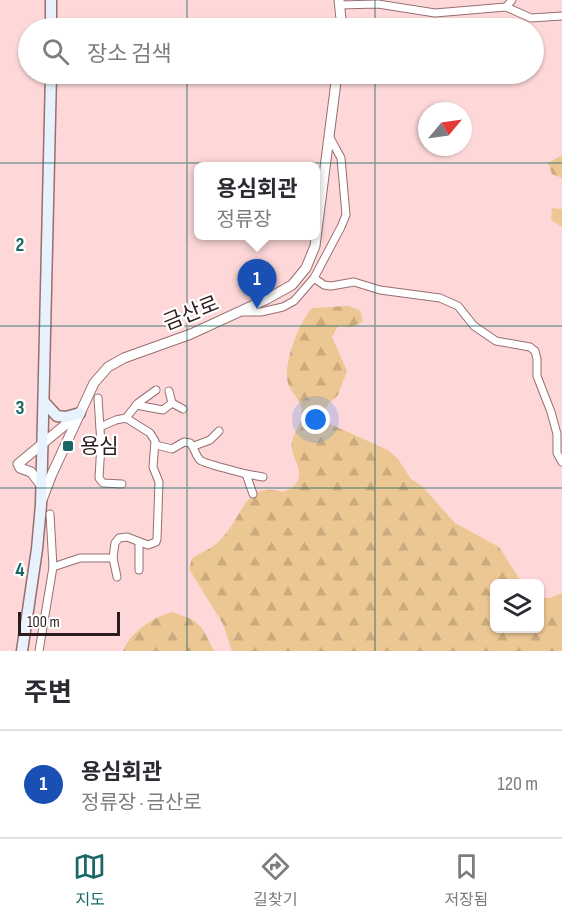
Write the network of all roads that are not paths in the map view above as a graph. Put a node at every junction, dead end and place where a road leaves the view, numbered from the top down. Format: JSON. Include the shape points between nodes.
{"nodes":[{"id":1,"x":51,"y":0,"type":"edge"},
{"id":2,"x":512,"y":0,"type":"edge"},
{"id":3,"x":339,"y":3,"type":"edge"},
{"id":4,"x":506,"y":7,"type":"junction"},
{"id":5,"x":562,"y":16,"type":"edge"},
{"id":6,"x":51,"y":18,"type":"edge"},
{"id":7,"x":341,"y":18,"type":"edge"},
{"id":8,"x":51,"y":84,"type":"edge"},
{"id":9,"x":336,"y":84,"type":"edge"},
{"id":10,"x":329,"y":136,"type":"junction"},
{"id":11,"x":320,"y":207,"type":"edge"},
{"id":12,"x":316,"y":240,"type":"edge"},
{"id":13,"x":314,"y":278,"type":"junction"},
{"id":14,"x":241,"y":312,"type":"junction"},
{"id":15,"x":156,"y":390,"type":"dead end"},
{"id":16,"x":169,"y":391,"type":"dead end"},
{"id":17,"x":98,"y":398,"type":"dead end"},
{"id":18,"x":43,"y":402,"type":"junction"},
{"id":19,"x":172,"y":402,"type":"junction"},
{"id":20,"x":136,"y":405,"type":"junction"},
{"id":21,"x":183,"y":409,"type":"dead end"},
{"id":22,"x":80,"y":413,"type":"junction"},
{"id":23,"x":126,"y":418,"type":"junction"},
{"id":24,"x":100,"y":427,"type":"junction"},
{"id":25,"x":219,"y":431,"type":"dead end"},
{"id":26,"x":156,"y":445,"type":"junction"},
{"id":27,"x":42,"y":446,"type":"junction"},
{"id":28,"x":194,"y":446,"type":"junction"},
{"id":29,"x":562,"y":462,"type":"edge"},
{"id":30,"x":246,"y":474,"type":"junction"},
{"id":31,"x":262,"y":477,"type":"dead end"},
{"id":32,"x":122,"y":484,"type":"dead end"},
{"id":33,"x":41,"y":485,"type":"junction"},
{"id":34,"x":253,"y":494,"type":"dead end"},
{"id":35,"x":41,"y":505,"type":"junction"},
{"id":36,"x":50,"y":514,"type":"dead end"},
{"id":37,"x":139,"y":542,"type":"junction"},
{"id":38,"x":113,"y":558,"type":"junction"},
{"id":39,"x":52,"y":567,"type":"junction"},
{"id":40,"x":139,"y":570,"type":"dead end"},
{"id":41,"x":117,"y":577,"type":"dead end"},
{"id":42,"x":22,"y":651,"type":"edge"},
{"id":43,"x":39,"y":651,"type":"edge"}],
"edges":[{"from":1,"to":6,"type":"main road"},
{"from":2,"to":4,"type":"street"},
{"from":3,"to":4,"type":"street","via":[[378,4],[435,13]]},
{"from":3,"to":7,"type":"street"},
{"from":4,"to":5,"type":"street","via":[[531,18]]},
{"from":8,"to":18,"type":"main road"},
{"from":9,"to":10,"type":"street","name":"금산로"},
{"from":10,"to":11,"type":"street","name":"금산로"},
{"from":10,"to":13,"type":"street","via":[[341,158],[346,214]]},
{"from":12,"to":14,"type":"street","name":"금산로","via":[[306,268],[292,285]]},
{"from":13,"to":14,"type":"street","via":[[294,301],[283,307]]},
{"from":13,"to":29,"type":"street","via":[[324,285],[354,282],[380,290],[440,298],[458,306],[474,326],[496,341],[530,347],[535,351],[537,376],[551,412],[557,434],[556,453]]},
{"from":14,"to":22,"type":"street","name":"금산로","via":[[117,362],[94,383]]},
{"from":15,"to":20,"type":"street"},
{"from":16,"to":19,"type":"street"},
{"from":17,"to":24,"type":"street"},
{"from":18,"to":22,"type":"main road","via":[[57,416]]},
{"from":18,"to":27,"type":"main road"},
{"from":19,"to":20,"type":"street","via":[[163,410]]},
{"from":19,"to":21,"type":"street"},
{"from":20,"to":23,"type":"street"},
{"from":22,"to":27,"type":"street"},
{"from":22,"to":35,"type":"street","name":"금산로"},
{"from":23,"to":24,"type":"street"},
{"from":23,"to":26,"type":"street","via":[[150,433]]},
{"from":24,"to":32,"type":"street","via":[[99,478],[104,483]]},
{"from":25,"to":28,"type":"street","via":[[210,440]]},
{"from":26,"to":28,"type":"street","via":[[171,449],[187,442]]},
{"from":26,"to":37,"type":"street","via":[[153,463],[159,482],[157,539],[152,544]]},
{"from":27,"to":33,"type":"main road"},
{"from":27,"to":33,"type":"street","via":[[18,464]]},
{"from":28,"to":30,"type":"street","via":[[205,463]]},
{"from":30,"to":31,"type":"street"},
{"from":30,"to":34,"type":"street"},
{"from":33,"to":35,"type":"main road"},
{"from":35,"to":42,"type":"main road"},
{"from":36,"to":39,"type":"street"},
{"from":37,"to":38,"type":"street","via":[[119,538]]},
{"from":37,"to":40,"type":"street"},
{"from":38,"to":39,"type":"street","via":[[80,558]]},
{"from":38,"to":41,"type":"street"},
{"from":39,"to":43,"type":"street"}]}
